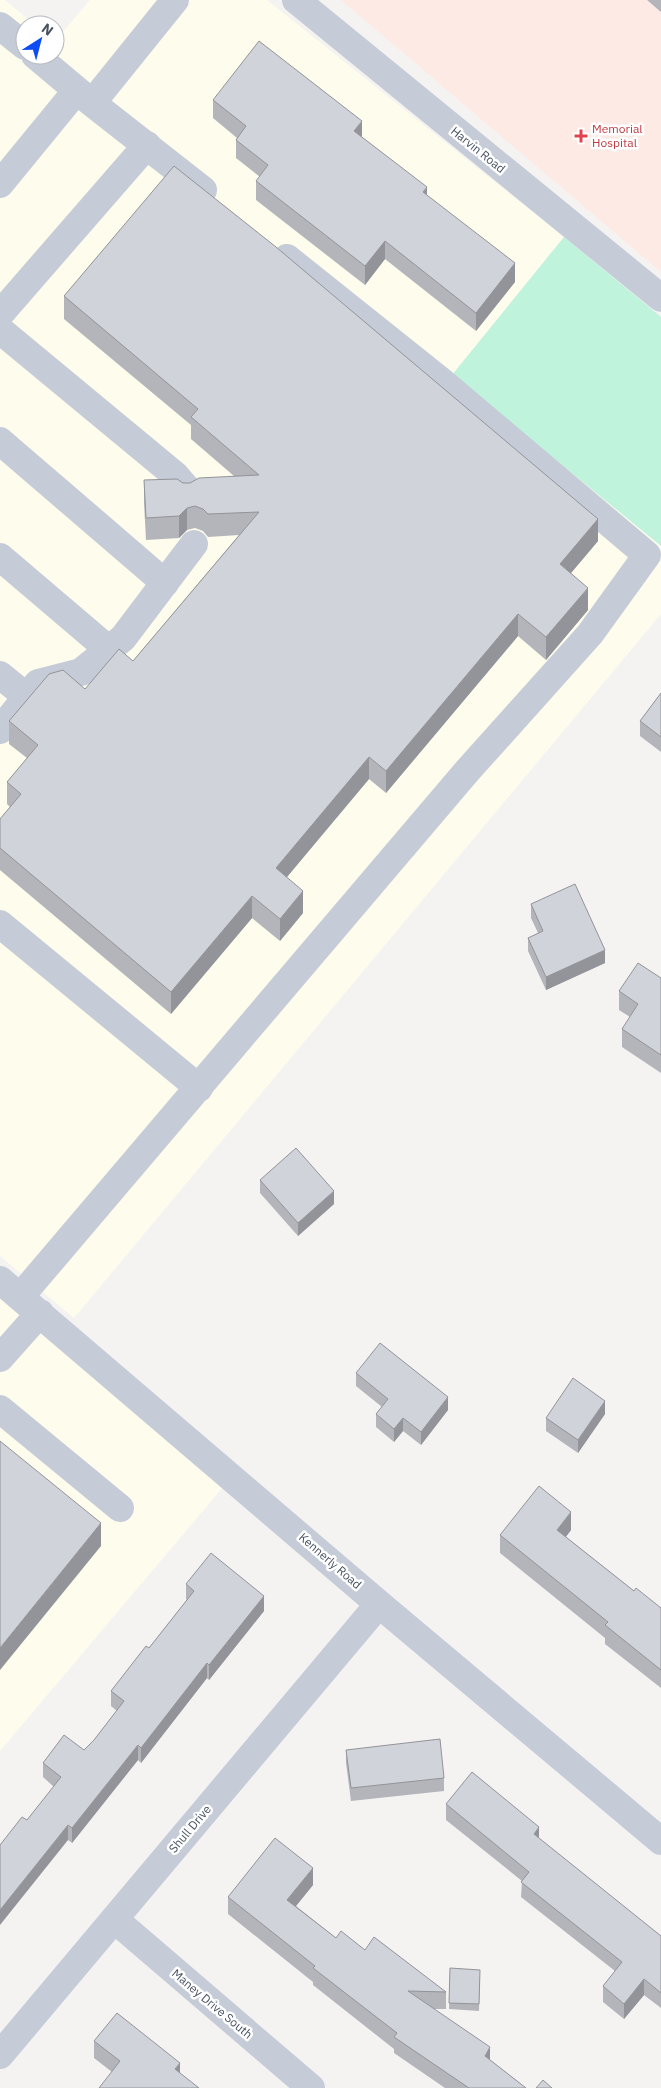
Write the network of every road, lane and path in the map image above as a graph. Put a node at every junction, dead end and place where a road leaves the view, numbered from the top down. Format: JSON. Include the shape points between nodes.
{"nodes":[{"id":1,"x":175,"y":0,"type":"edge"},
{"id":2,"x":296,"y":0,"type":"edge"},
{"id":3,"x":48,"y":65,"type":"edge"},
{"id":4,"x":85,"y":96,"type":"junction"},
{"id":5,"x":147,"y":145,"type":"junction"},
{"id":6,"x":0,"y":184,"type":"edge"},
{"id":7,"x":224,"y":207,"type":"edge"},
{"id":8,"x":271,"y":244,"type":"edge"},
{"id":9,"x":661,"y":298,"type":"edge"},
{"id":10,"x":0,"y":314,"type":"edge"},
{"id":11,"x":0,"y":330,"type":"edge"},
{"id":12,"x":0,"y":441,"type":"edge"},
{"id":13,"x":188,"y":490,"type":"edge"},
{"id":14,"x":194,"y":544,"type":"dead end"},
{"id":15,"x":0,"y":557,"type":"edge"},
{"id":16,"x":165,"y":583,"type":"junction"},
{"id":17,"x":108,"y":649,"type":"junction"},
{"id":18,"x":0,"y":675,"type":"edge"},
{"id":19,"x":27,"y":697,"type":"junction"},
{"id":20,"x":0,"y":730,"type":"edge"},
{"id":21,"x":0,"y":924,"type":"edge"},
{"id":22,"x":199,"y":1088,"type":"junction"},
{"id":23,"x":20,"y":1297,"type":"edge"},
{"id":24,"x":0,"y":1358,"type":"edge"},
{"id":25,"x":0,"y":1409,"type":"edge"},
{"id":26,"x":120,"y":1508,"type":"dead end"},
{"id":27,"x":379,"y":1604,"type":"junction"},
{"id":28,"x":661,"y":1841,"type":"edge"},
{"id":29,"x":114,"y":1919,"type":"junction"},
{"id":30,"x":0,"y":2055,"type":"edge"},
{"id":31,"x":311,"y":2088,"type":"edge"}],
"edges":[{"from":1,"to":4,"type":"street"},
{"from":2,"to":9,"type":"street","name":"Harvin Road"},
{"from":3,"to":4,"type":"street"},
{"from":4,"to":5,"type":"street"},
{"from":4,"to":6,"type":"street"},
{"from":5,"to":7,"type":"street"},
{"from":5,"to":10,"type":"street"},
{"from":8,"to":22,"type":"street","via":[[441,381],[647,555],[590,634],[468,770]]},
{"from":11,"to":13,"type":"street"},
{"from":12,"to":16,"type":"street"},
{"from":14,"to":16,"type":"street"},
{"from":15,"to":17,"type":"street"},
{"from":16,"to":17,"type":"street","via":[[123,638]]},
{"from":17,"to":19,"type":"street","via":[[81,672],[38,683]]},
{"from":18,"to":19,"type":"street"},
{"from":19,"to":20,"type":"street"},
{"from":21,"to":22,"type":"street"},
{"from":22,"to":23,"type":"street"},
{"from":23,"to":24,"type":"street"},
{"from":23,"to":27,"type":"street","name":"Kennerly Road"},
{"from":25,"to":26,"type":"street"},
{"from":27,"to":28,"type":"street","name":"Kennerly Road"},
{"from":27,"to":29,"type":"street","name":"Shull Drive"},
{"from":29,"to":30,"type":"street","name":"Shull Drive"},
{"from":29,"to":31,"type":"street","name":"Maney Drive South"}]}
